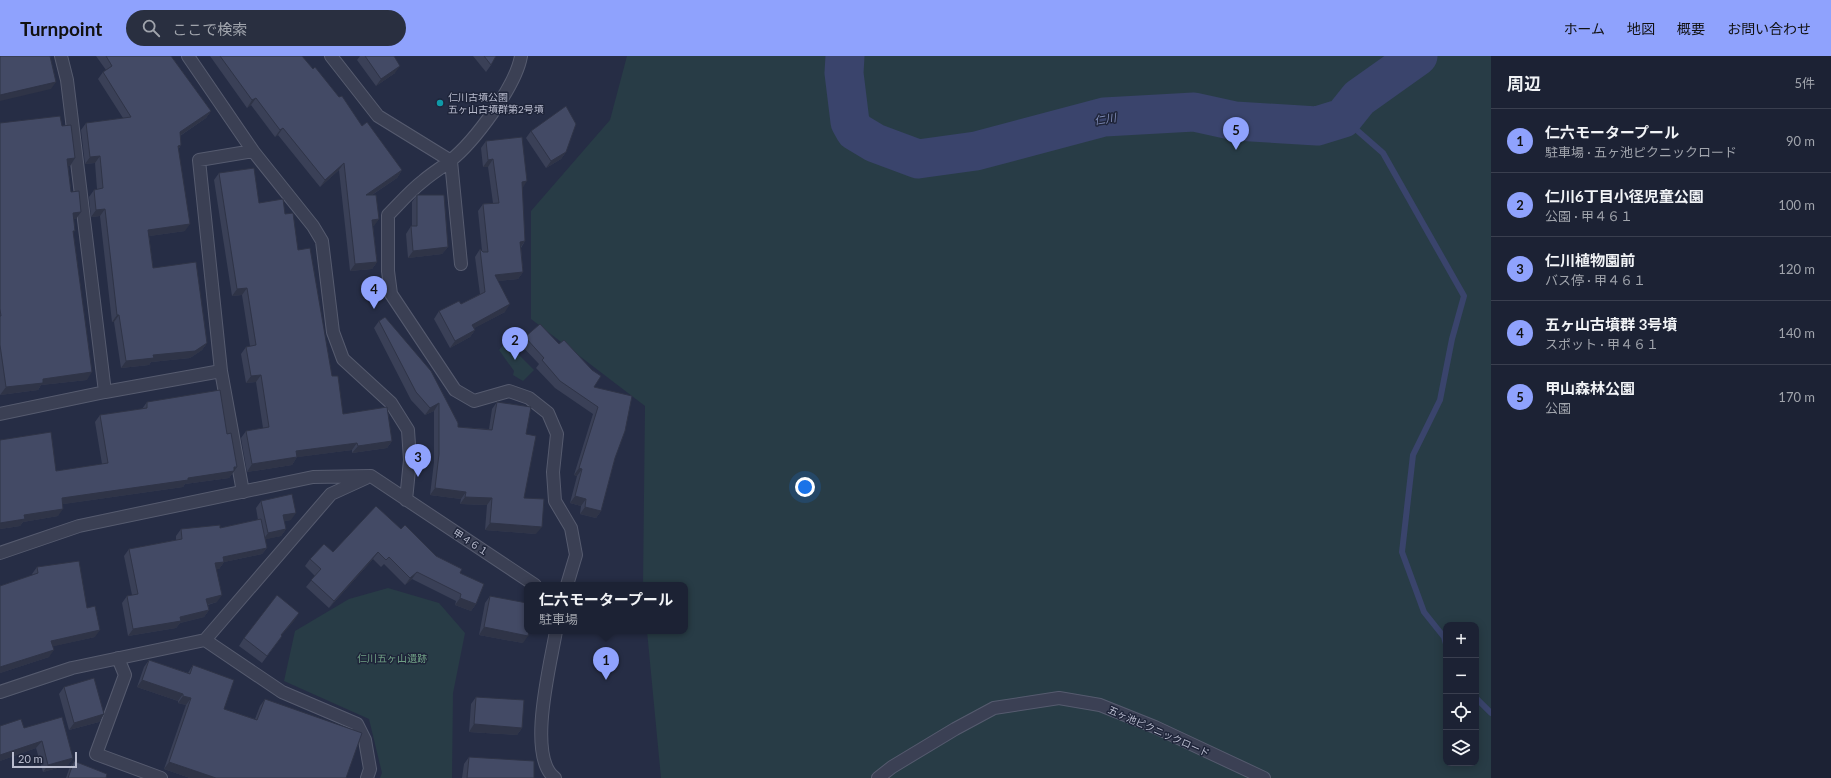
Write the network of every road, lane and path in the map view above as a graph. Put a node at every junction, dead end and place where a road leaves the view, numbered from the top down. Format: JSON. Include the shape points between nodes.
{"nodes":[{"id":1,"x":61,"y":56,"type":"edge"},
{"id":2,"x":188,"y":56,"type":"edge"},
{"id":3,"x":331,"y":56,"type":"edge"},
{"id":4,"x":521,"y":56,"type":"edge"},
{"id":5,"x":253,"y":152,"type":"junction"},
{"id":6,"x":451,"y":161,"type":"junction"},
{"id":7,"x":461,"y":264,"type":"dead end"},
{"id":8,"x":221,"y":370,"type":"junction"},
{"id":9,"x":105,"y":392,"type":"junction"},
{"id":10,"x":0,"y":414,"type":"edge"},
{"id":11,"x":370,"y":476,"type":"junction"},
{"id":12,"x":243,"y":492,"type":"junction"},
{"id":13,"x":406,"y":500,"type":"junction"},
{"id":14,"x":0,"y":552,"type":"edge"},
{"id":15,"x":531,"y":582,"type":"edge"},
{"id":16,"x":569,"y":582,"type":"edge"},
{"id":17,"x":555,"y":634,"type":"edge"},
{"id":18,"x":205,"y":640,"type":"junction"},
{"id":19,"x":118,"y":658,"type":"junction"},
{"id":20,"x":0,"y":692,"type":"edge"},
{"id":21,"x":550,"y":777,"type":"edge"},
{"id":22,"x":161,"y":778,"type":"edge"},
{"id":23,"x":367,"y":778,"type":"edge"},
{"id":24,"x":878,"y":778,"type":"edge"},
{"id":25,"x":1264,"y":778,"type":"edge"}],
"edges":[{"from":1,"to":9,"type":"street","via":[[67,80]]},
{"from":2,"to":5,"type":"street"},
{"from":3,"to":6,"type":"street","via":[[378,116]]},
{"from":4,"to":6,"type":"street","via":[[505,96],[472,139]]},
{"from":5,"to":8,"type":"street","via":[[199,160]]},
{"from":5,"to":13,"type":"street","via":[[313,226],[322,242],[333,332],[343,359],[391,403],[408,430],[410,460]]},
{"from":6,"to":7,"type":"street"},
{"from":6,"to":16,"type":"street","via":[[423,181],[388,215],[388,271],[391,294],[455,390],[474,401],[509,390],[530,398],[548,413],[557,434],[553,472],[555,501],[571,528],[576,555]]},
{"from":8,"to":9,"type":"street"},
{"from":8,"to":12,"type":"street"},
{"from":9,"to":10,"type":"street"},
{"from":11,"to":12,"type":"street","via":[[313,477]]},
{"from":11,"to":13,"type":"street","name":"甲４６１"},
{"from":11,"to":18,"type":"street","via":[[331,494]]},
{"from":12,"to":14,"type":"street","via":[[79,526]]},
{"from":13,"to":15,"type":"street","name":"甲４６１"},
{"from":17,"to":21,"type":"street","via":[[541,716],[542,748]]},
{"from":18,"to":19,"type":"street"},
{"from":18,"to":23,"type":"street","via":[[282,692],[357,724],[365,740],[370,769]]},
{"from":19,"to":20,"type":"street","via":[[72,668]]},
{"from":19,"to":22,"type":"street","via":[[125,675],[96,754]]},
{"from":24,"to":25,"type":"street","name":"五ヶ池ピクニックロード","via":[[936,740],[994,708],[1059,698],[1100,705],[1155,727]]}]}
